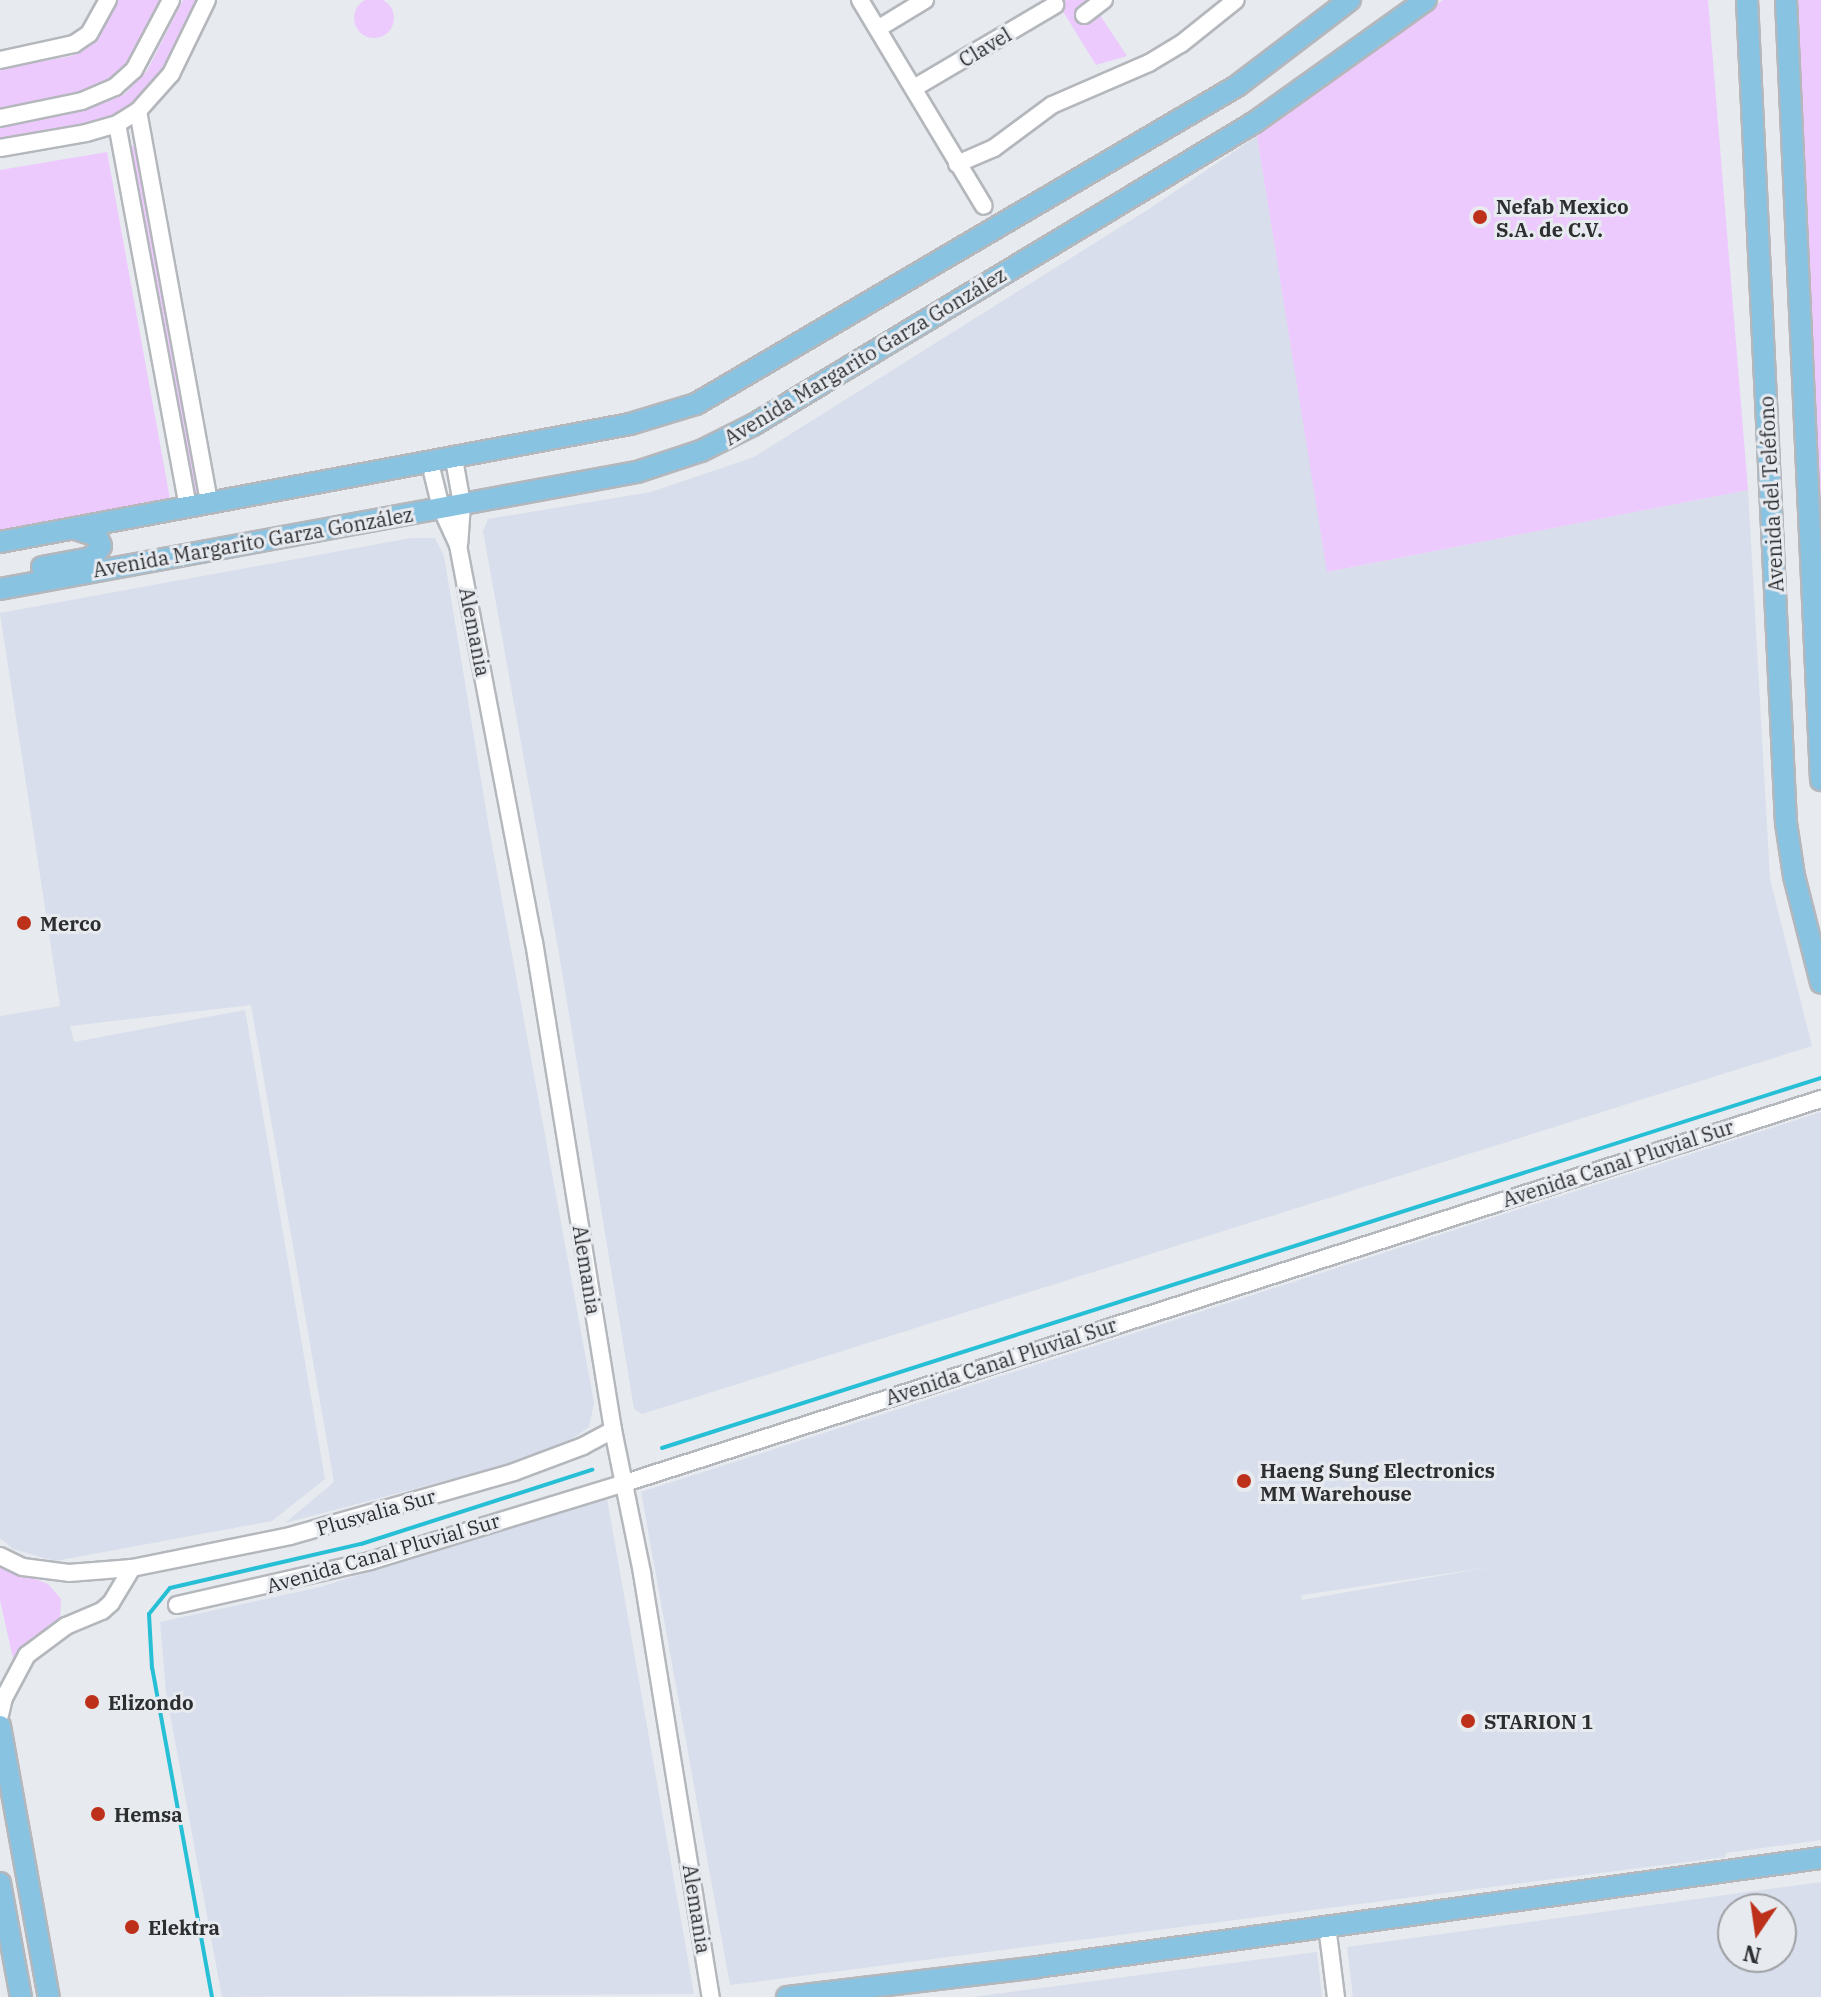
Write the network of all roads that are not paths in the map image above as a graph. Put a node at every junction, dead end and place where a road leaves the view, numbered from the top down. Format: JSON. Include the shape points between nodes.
{"nodes":[{"id":1,"x":108,"y":0,"type":"edge"},
{"id":2,"x":171,"y":0,"type":"edge"},
{"id":3,"x":207,"y":0,"type":"edge"},
{"id":4,"x":860,"y":0,"type":"edge"},
{"id":5,"x":925,"y":0,"type":"edge"},
{"id":6,"x":1104,"y":0,"type":"edge"},
{"id":7,"x":1236,"y":0,"type":"edge"},
{"id":8,"x":1350,"y":0,"type":"edge"},
{"id":9,"x":1426,"y":0,"type":"edge"},
{"id":10,"x":1747,"y":0,"type":"edge"},
{"id":11,"x":1786,"y":0,"type":"edge"},
{"id":12,"x":1055,"y":5,"type":"dead end"},
{"id":13,"x":1084,"y":15,"type":"dead end"},
{"id":14,"x":879,"y":28,"type":"junction"},
{"id":15,"x":0,"y":60,"type":"edge"},
{"id":16,"x":914,"y":88,"type":"junction"},
{"id":17,"x":138,"y":111,"type":"junction"},
{"id":18,"x":0,"y":118,"type":"edge"},
{"id":19,"x":117,"y":124,"type":"junction"},
{"id":20,"x":0,"y":148,"type":"edge"},
{"id":21,"x":957,"y":164,"type":"junction"},
{"id":22,"x":984,"y":206,"type":"dead end"},
{"id":23,"x":454,"y":459,"type":"junction"},
{"id":24,"x":430,"y":463,"type":"junction"},
{"id":25,"x":209,"y":502,"type":"junction"},
{"id":26,"x":462,"y":504,"type":"junction"},
{"id":27,"x":188,"y":506,"type":"junction"},
{"id":28,"x":441,"y":508,"type":"junction"},
{"id":29,"x":72,"y":528,"type":"junction"},
{"id":30,"x":0,"y":542,"type":"edge"},
{"id":31,"x":458,"y":545,"type":"junction"},
{"id":32,"x":0,"y":578,"type":"edge"},
{"id":33,"x":0,"y":589,"type":"edge"},
{"id":34,"x":1821,"y":780,"type":"edge"},
{"id":35,"x":1821,"y":983,"type":"edge"},
{"id":36,"x":1821,"y":1099,"type":"edge"},
{"id":37,"x":613,"y":1430,"type":"junction"},
{"id":38,"x":625,"y":1483,"type":"junction"},
{"id":39,"x":0,"y":1556,"type":"edge"},
{"id":40,"x":132,"y":1568,"type":"junction"},
{"id":41,"x":177,"y":1605,"type":"dead end"},
{"id":42,"x":0,"y":1715,"type":"edge"},
{"id":43,"x":0,"y":1726,"type":"edge"},
{"id":44,"x":1821,"y":1858,"type":"edge"},
{"id":45,"x":0,"y":1883,"type":"edge"},
{"id":46,"x":1327,"y":1926,"type":"junction"},
{"id":47,"x":38,"y":1934,"type":"junction"},
{"id":48,"x":5,"y":1936,"type":"edge"},
{"id":49,"x":21,"y":1997,"type":"edge"},
{"id":50,"x":49,"y":1997,"type":"edge"},
{"id":51,"x":711,"y":1997,"type":"edge"},
{"id":52,"x":787,"y":1997,"type":"edge"},
{"id":53,"x":1336,"y":1997,"type":"edge"}],
"edges":[{"from":1,"to":15,"type":"street","via":[[97,24],[74,44]]},
{"from":2,"to":18,"type":"street","via":[[134,70],[115,87],[82,101]]},
{"from":3,"to":17,"type":"street","via":[[171,74]]},
{"from":4,"to":14,"type":"street"},
{"from":5,"to":14,"type":"street"},
{"from":6,"to":13,"type":"street"},
{"from":7,"to":21,"type":"street","via":[[1149,63],[1052,105],[994,148]]},
{"from":8,"to":23,"type":"main road","name":"Avenida Margarito Garza González","via":[[1237,86],[696,404],[657,419]]},
{"from":9,"to":26,"type":"main road","name":"Avenida Margarito Garza González","via":[[1255,122],[727,439],[637,472]]},
{"from":10,"to":35,"type":"main road","name":"Avenida del Teléfono","via":[[1786,823]]},
{"from":11,"to":34,"type":"main road","name":"Avenida del Teléfono"},
{"from":12,"to":16,"type":"street","name":"Clavel"},
{"from":14,"to":16,"type":"street"},
{"from":16,"to":21,"type":"street"},
{"from":17,"to":19,"type":"street"},
{"from":17,"to":25,"type":"street"},
{"from":19,"to":20,"type":"street"},
{"from":19,"to":27,"type":"street"},
{"from":21,"to":22,"type":"street"},
{"from":23,"to":24,"type":"main road","name":"Avenida Margarito Garza González"},
{"from":23,"to":26,"type":"street","name":"Alemania"},
{"from":24,"to":25,"type":"main road","name":"Avenida Margarito Garza González"},
{"from":24,"to":28,"type":"street","name":"Alemania"},
{"from":25,"to":27,"type":"main road","name":"Avenida Margarito Garza González"},
{"from":26,"to":28,"type":"main road","name":"Avenida Margarito Garza González"},
{"from":26,"to":31,"type":"street","name":"Alemania"},
{"from":27,"to":29,"type":"main road","name":"Avenida Margarito Garza González"},
{"from":28,"to":31,"type":"street","name":"Alemania"},
{"from":28,"to":33,"type":"main road","name":"Avenida Margarito Garza González"},
{"from":29,"to":30,"type":"main road","name":"Avenida Margarito Garza González"},
{"from":29,"to":32,"type":"main road","via":[[97,536],[101,546],[90,558]]},
{"from":31,"to":37,"type":"street","name":"Alemania","via":[[534,942]]},
{"from":36,"to":38,"type":"street","name":"Avenida Canal Pluvial Sur"},
{"from":37,"to":38,"type":"street","name":"Alemania"},
{"from":37,"to":40,"type":"street","name":"Plusvalia Sur","via":[[514,1472],[386,1509],[290,1536]]},
{"from":38,"to":41,"type":"street","name":"Avenida Canal Pluvial Sur","via":[[370,1561]]},
{"from":38,"to":51,"type":"street","name":"Alemania"},
{"from":39,"to":40,"type":"street","name":"Plusvalia Sur","via":[[48,1572]]},
{"from":40,"to":42,"type":"street","via":[[102,1611],[66,1626],[27,1655]]},
{"from":43,"to":47,"type":"main road"},
{"from":44,"to":46,"type":"main road"},
{"from":45,"to":48,"type":"main road"},
{"from":46,"to":52,"type":"main road"},
{"from":46,"to":53,"type":"street"},
{"from":47,"to":48,"type":"main road"},
{"from":47,"to":50,"type":"main road"},
{"from":48,"to":49,"type":"main road"}]}
